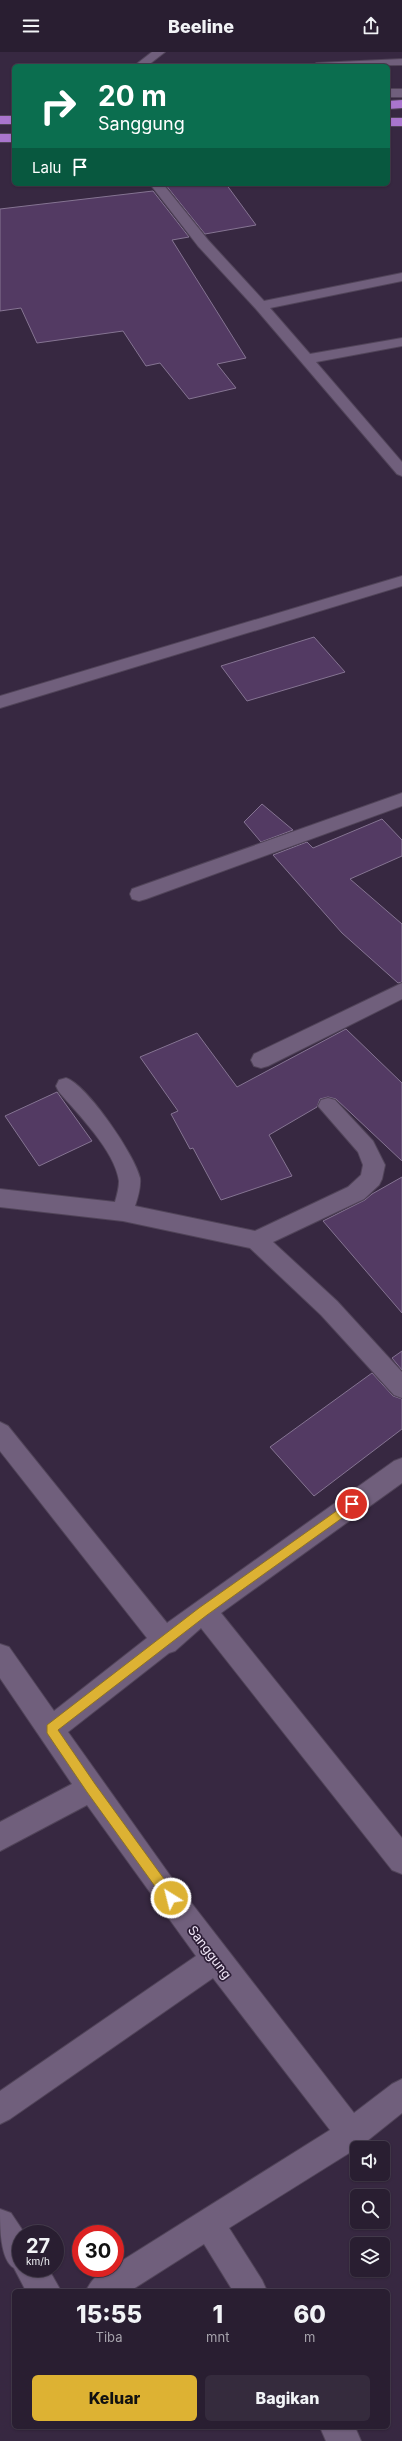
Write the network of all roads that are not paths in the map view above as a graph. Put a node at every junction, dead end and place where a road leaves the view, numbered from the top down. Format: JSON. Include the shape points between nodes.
{"nodes":[{"id":1,"x":159,"y":52,"type":"edge"},
{"id":2,"x":402,"y":62,"type":"edge"},
{"id":3,"x":143,"y":64,"type":"edge"},
{"id":4,"x":360,"y":64,"type":"edge"},
{"id":5,"x":402,"y":92,"type":"edge"},
{"id":6,"x":390,"y":93,"type":"edge"},
{"id":7,"x":402,"y":104,"type":"edge"},
{"id":8,"x":390,"y":105,"type":"edge"},
{"id":9,"x":0,"y":120,"type":"edge"},
{"id":10,"x":12,"y":120,"type":"edge"},
{"id":11,"x":390,"y":122,"type":"edge"},
{"id":12,"x":402,"y":122,"type":"edge"},
{"id":13,"x":0,"y":138,"type":"edge"},
{"id":14,"x":12,"y":138,"type":"edge"},
{"id":15,"x":158,"y":186,"type":"edge"},
{"id":16,"x":402,"y":277,"type":"edge"},
{"id":17,"x":261,"y":306,"type":"junction"},
{"id":18,"x":402,"y":342,"type":"edge"},
{"id":19,"x":307,"y":360,"type":"junction"},
{"id":20,"x":402,"y":471,"type":"edge"},
{"id":21,"x":402,"y":581,"type":"edge"},
{"id":22,"x":0,"y":702,"type":"edge"},
{"id":23,"x":402,"y":799,"type":"edge"},
{"id":24,"x":139,"y":894,"type":"dead end"},
{"id":25,"x":402,"y":990,"type":"edge"},
{"id":26,"x":261,"y":1060,"type":"dead end"},
{"id":27,"x":66,"y":1086,"type":"dead end"},
{"id":28,"x":328,"y":1106,"type":"dead end"},
{"id":29,"x":0,"y":1198,"type":"edge"},
{"id":30,"x":123,"y":1212,"type":"junction"},
{"id":31,"x":256,"y":1240,"type":"junction"},
{"id":32,"x":402,"y":1388,"type":"edge"},
{"id":33,"x":0,"y":1433,"type":"edge"},
{"id":34,"x":402,"y":1469,"type":"edge"},
{"id":35,"x":203,"y":1612,"type":"junction"},
{"id":36,"x":166,"y":1642,"type":"junction"},
{"id":37,"x":0,"y":1656,"type":"edge"},
{"id":38,"x":51,"y":1729,"type":"junction"},
{"id":39,"x":91,"y":1788,"type":"junction"},
{"id":40,"x":0,"y":1837,"type":"edge"},
{"id":41,"x":402,"y":1860,"type":"edge"},
{"id":42,"x":215,"y":1960,"type":"junction"},
{"id":43,"x":402,"y":2094,"type":"edge"},
{"id":44,"x":0,"y":2109,"type":"edge"},
{"id":45,"x":351,"y":2134,"type":"junction"},
{"id":46,"x":208,"y":2223,"type":"junction"},
{"id":47,"x":0,"y":2224,"type":"edge"},
{"id":48,"x":12,"y":2242,"type":"edge"},
{"id":49,"x":35,"y":2277,"type":"edge"},
{"id":50,"x":44,"y":2289,"type":"edge"},
{"id":51,"x":105,"y":2289,"type":"edge"},
{"id":52,"x":250,"y":2289,"type":"edge"},
{"id":53,"x":337,"y":2429,"type":"edge"},
{"id":54,"x":344,"y":2441,"type":"edge"}],
"edges":[{"from":1,"to":3,"type":"street"},
{"from":2,"to":4,"type":"street"},
{"from":5,"to":6,"type":"street"},
{"from":7,"to":8,"type":"highway"},
{"from":9,"to":10,"type":"highway"},
{"from":11,"to":12,"type":"highway"},
{"from":13,"to":14,"type":"highway"},
{"from":15,"to":17,"type":"street","via":[[203,243]]},
{"from":16,"to":17,"type":"street"},
{"from":17,"to":19,"type":"street"},
{"from":18,"to":19,"type":"street"},
{"from":19,"to":20,"type":"street"},
{"from":21,"to":22,"type":"street"},
{"from":23,"to":24,"type":"street"},
{"from":25,"to":26,"type":"street"},
{"from":27,"to":30,"type":"street","via":[[121,1158],[130,1179]]},
{"from":28,"to":31,"type":"street","via":[[366,1147],[374,1165],[371,1179],[356,1193]]},
{"from":29,"to":30,"type":"street"},
{"from":30,"to":31,"type":"street"},
{"from":31,"to":32,"type":"street","via":[[329,1308]]},
{"from":33,"to":36,"type":"street"},
{"from":34,"to":35,"type":"street"},
{"from":35,"to":36,"type":"street"},
{"from":35,"to":41,"type":"street"},
{"from":36,"to":38,"type":"street"},
{"from":37,"to":38,"type":"street","name":"Sanggung"},
{"from":38,"to":39,"type":"street","name":"Sanggung"},
{"from":39,"to":40,"type":"street"},
{"from":39,"to":42,"type":"street","name":"Sanggung"},
{"from":42,"to":44,"type":"street"},
{"from":42,"to":45,"type":"street","name":"Sanggung"},
{"from":43,"to":45,"type":"street"},
{"from":45,"to":46,"type":"street"},
{"from":46,"to":51,"type":"street"},
{"from":46,"to":52,"type":"street"},
{"from":47,"to":48,"type":"street"},
{"from":49,"to":50,"type":"street"},
{"from":53,"to":54,"type":"street"}]}
